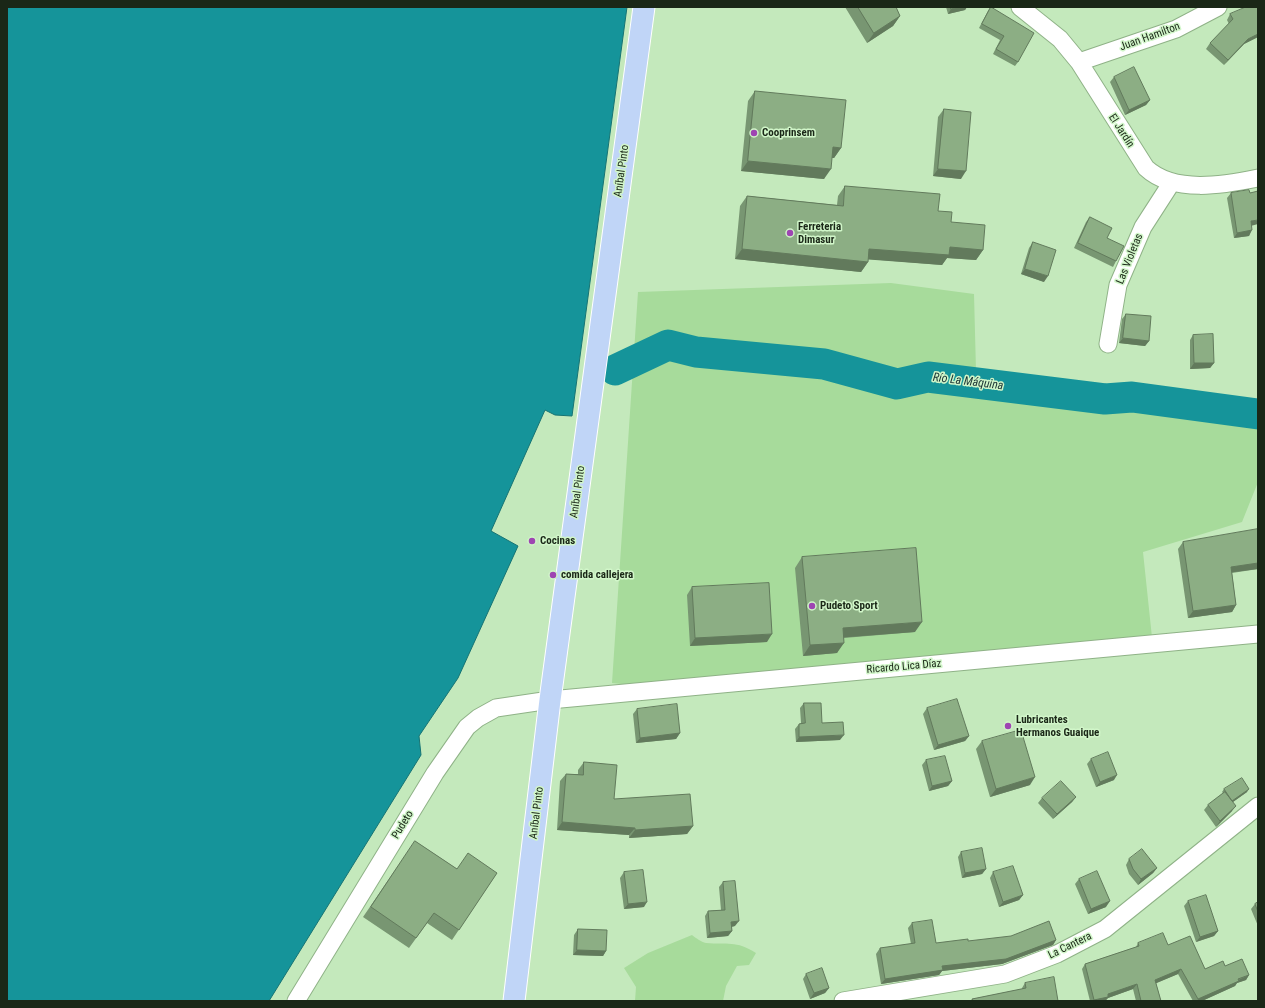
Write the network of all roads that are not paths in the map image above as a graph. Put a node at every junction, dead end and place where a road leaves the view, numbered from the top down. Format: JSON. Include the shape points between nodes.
{"nodes":[{"id":1,"x":644,"y":7,"type":"edge"},
{"id":2,"x":1020,"y":7,"type":"edge"},
{"id":3,"x":1218,"y":7,"type":"edge"},
{"id":4,"x":1079,"y":62,"type":"junction"},
{"id":5,"x":1258,"y":178,"type":"edge"},
{"id":6,"x":1172,"y":182,"type":"junction"},
{"id":7,"x":1108,"y":344,"type":"dead end"},
{"id":8,"x":1258,"y":634,"type":"edge"},
{"id":9,"x":550,"y":700,"type":"junction"},
{"id":10,"x":1258,"y":806,"type":"edge"},
{"id":11,"x":296,"y":1001,"type":"edge"},
{"id":12,"x":514,"y":1001,"type":"edge"},
{"id":13,"x":843,"y":1001,"type":"edge"}],
"edges":[{"from":1,"to":9,"type":"main road","name":"Aníbal Pinto"},
{"from":2,"to":4,"type":"street","name":"El Jardín","via":[[1060,39]]},
{"from":3,"to":4,"type":"street","name":"Juan Hamilton","via":[[1176,29]]},
{"from":4,"to":6,"type":"street","name":"El Jardín","via":[[1146,168],[1160,179]]},
{"from":5,"to":6,"type":"street","name":"El Jardín","via":[[1206,186]]},
{"from":6,"to":7,"type":"street","name":"Las Violetas","via":[[1143,227],[1118,285]]},
{"from":8,"to":9,"type":"street","name":"Ricardo Lica Díaz"},
{"from":9,"to":11,"type":"street","name":"Pudeto","via":[[496,708],[466,727],[435,773]]},
{"from":9,"to":12,"type":"main road","name":"Aníbal Pinto"},
{"from":10,"to":13,"type":"street","name":"La Cantera","via":[[1105,929],[1057,954],[1005,974]]}]}
